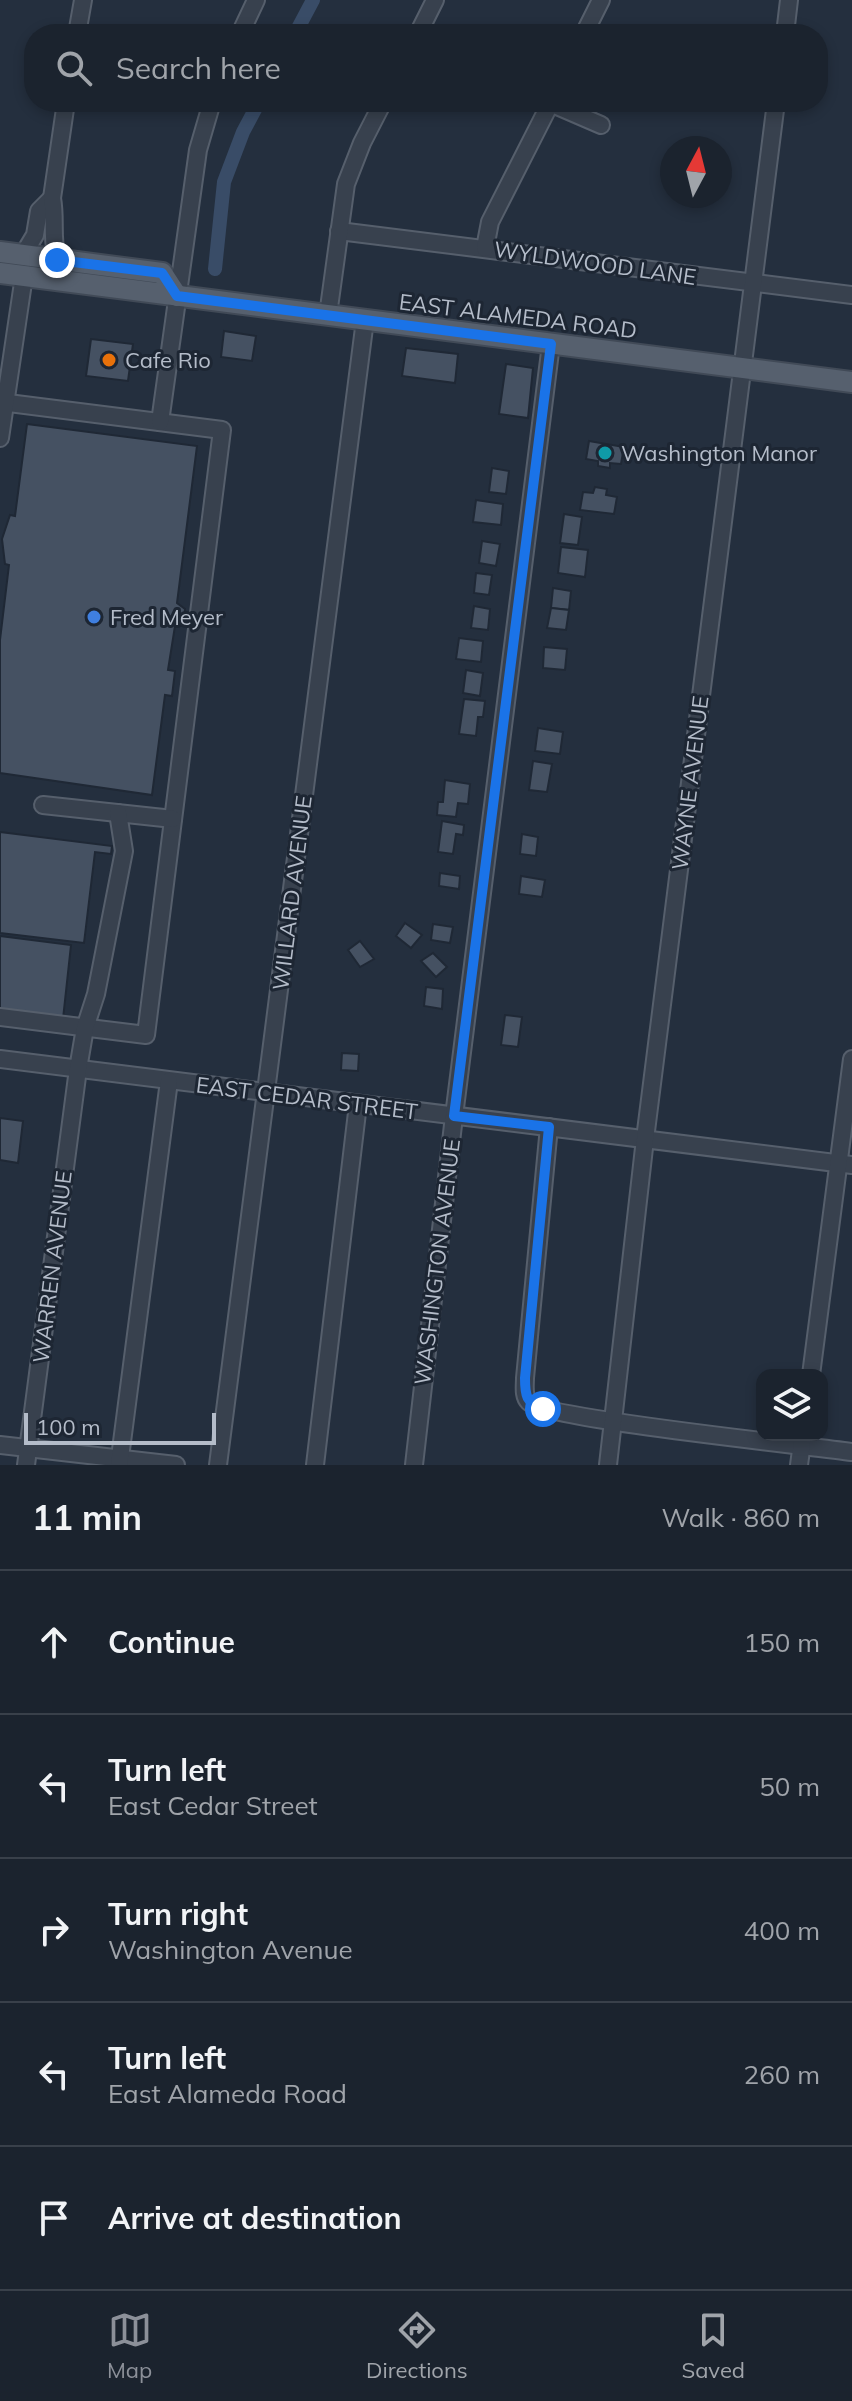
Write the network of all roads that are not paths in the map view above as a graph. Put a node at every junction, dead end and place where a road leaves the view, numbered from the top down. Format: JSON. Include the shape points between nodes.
{"nodes":[{"id":1,"x":83,"y":0,"type":"edge"},
{"id":2,"x":256,"y":0,"type":"edge"},
{"id":3,"x":435,"y":0,"type":"edge"},
{"id":4,"x":601,"y":0,"type":"edge"},
{"id":5,"x":789,"y":0,"type":"edge"},
{"id":6,"x":79,"y":24,"type":"edge"},
{"id":7,"x":245,"y":24,"type":"edge"},
{"id":8,"x":423,"y":24,"type":"edge"},
{"id":9,"x":589,"y":24,"type":"edge"},
{"id":10,"x":786,"y":24,"type":"edge"},
{"id":11,"x":65,"y":112,"type":"edge"},
{"id":12,"x":209,"y":112,"type":"edge"},
{"id":13,"x":378,"y":112,"type":"edge"},
{"id":14,"x":545,"y":112,"type":"edge"},
{"id":15,"x":572,"y":112,"type":"edge"},
{"id":16,"x":775,"y":112,"type":"edge"},
{"id":17,"x":601,"y":125,"type":"dead end"},
{"id":18,"x":52,"y":198,"type":"junction"},
{"id":19,"x":339,"y":231,"type":"junction"},
{"id":20,"x":485,"y":248,"type":"junction"},
{"id":21,"x":0,"y":252,"type":"edge"},
{"id":22,"x":57,"y":260,"type":"junction"},
{"id":23,"x":23,"y":266,"type":"junction"},
{"id":24,"x":0,"y":273,"type":"edge"},
{"id":25,"x":754,"y":284,"type":"junction"},
{"id":26,"x":852,"y":295,"type":"edge"},
{"id":27,"x":177,"y":296,"type":"junction"},
{"id":28,"x":328,"y":315,"type":"junction"},
{"id":29,"x":365,"y":320,"type":"junction"},
{"id":30,"x":551,"y":344,"type":"junction"},
{"id":31,"x":743,"y":368,"type":"junction"},
{"id":32,"x":852,"y":382,"type":"edge"},
{"id":33,"x":3,"y":402,"type":"edge"},
{"id":34,"x":160,"y":422,"type":"junction"},
{"id":35,"x":0,"y":438,"type":"edge"},
{"id":36,"x":43,"y":805,"type":"dead end"},
{"id":37,"x":118,"y":813,"type":"junction"},
{"id":38,"x":173,"y":819,"type":"junction"},
{"id":39,"x":0,"y":1017,"type":"edge"},
{"id":40,"x":85,"y":1028,"type":"junction"},
{"id":41,"x":0,"y":1059,"type":"edge"},
{"id":42,"x":852,"y":1059,"type":"edge"},
{"id":43,"x":78,"y":1069,"type":"junction"},
{"id":44,"x":169,"y":1081,"type":"junction"},
{"id":45,"x":266,"y":1092,"type":"junction"},
{"id":46,"x":358,"y":1104,"type":"junction"},
{"id":47,"x":454,"y":1116,"type":"junction"},
{"id":48,"x":549,"y":1127,"type":"junction"},
{"id":49,"x":645,"y":1139,"type":"junction"},
{"id":50,"x":846,"y":1164,"type":"edge"},
{"id":51,"x":812,"y":1369,"type":"edge"},
{"id":52,"x":612,"y":1421,"type":"junction"},
{"id":53,"x":756,"y":1435,"type":"edge"},
{"id":54,"x":802,"y":1441,"type":"edge"},
{"id":55,"x":806,"y":1441,"type":"edge"},
{"id":56,"x":0,"y":1445,"type":"edge"},
{"id":57,"x":852,"y":1452,"type":"edge"},
{"id":58,"x":27,"y":1456,"type":"edge"},
{"id":59,"x":120,"y":1461,"type":"edge"},
{"id":60,"x":176,"y":1465,"type":"edge"},
{"id":61,"x":218,"y":1465,"type":"edge"},
{"id":62,"x":315,"y":1465,"type":"edge"},
{"id":63,"x":414,"y":1465,"type":"edge"},
{"id":64,"x":608,"y":1465,"type":"edge"},
{"id":65,"x":799,"y":1465,"type":"edge"}],
"edges":[{"from":1,"to":6,"type":"street"},
{"from":2,"to":7,"type":"street"},
{"from":3,"to":8,"type":"street"},
{"from":4,"to":9,"type":"street"},
{"from":5,"to":10,"type":"street"},
{"from":11,"to":18,"type":"street"},
{"from":12,"to":27,"type":"street","via":[[198,150]]},
{"from":13,"to":19,"type":"street","via":[[346,184]]},
{"from":14,"to":20,"type":"street","via":[[490,222]]},
{"from":15,"to":17,"type":"street"},
{"from":16,"to":25,"type":"street","name":"WAYNE AVENUE"},
{"from":18,"to":22,"type":"street"},
{"from":18,"to":23,"type":"street","via":[[39,211]]},
{"from":19,"to":20,"type":"street","name":"WYLDWOOD LANE"},
{"from":19,"to":28,"type":"street"},
{"from":20,"to":25,"type":"street","name":"WYLDWOOD LANE"},
{"from":21,"to":23,"type":"main road","name":"EAST ALAMEDA ROAD"},
{"from":22,"to":23,"type":"main road","name":"EAST ALAMEDA ROAD"},
{"from":22,"to":27,"type":"main road","name":"EAST ALAMEDA ROAD","via":[[162,273]]},
{"from":23,"to":24,"type":"main road","name":"EAST ALAMEDA ROAD"},
{"from":23,"to":27,"type":"main road","name":"EAST ALAMEDA ROAD"},
{"from":23,"to":33,"type":"street"},
{"from":25,"to":26,"type":"street","name":"WYLDWOOD LANE"},
{"from":25,"to":31,"type":"street","name":"WAYNE AVENUE"},
{"from":27,"to":28,"type":"main road","name":"EAST ALAMEDA ROAD"},
{"from":27,"to":34,"type":"street"},
{"from":28,"to":29,"type":"main road","name":"EAST ALAMEDA ROAD"},
{"from":29,"to":30,"type":"main road","name":"EAST ALAMEDA ROAD"},
{"from":29,"to":45,"type":"street","name":"WILLARD AVENUE"},
{"from":30,"to":31,"type":"main road","name":"EAST ALAMEDA ROAD"},
{"from":30,"to":47,"type":"street","name":"WASHINGTON AVENUE"},
{"from":31,"to":32,"type":"main road","name":"EAST ALAMEDA ROAD"},
{"from":31,"to":49,"type":"street","name":"WAYNE AVENUE"},
{"from":33,"to":34,"type":"street"},
{"from":33,"to":35,"type":"street"},
{"from":34,"to":38,"type":"street","via":[[222,430]]},
{"from":36,"to":37,"type":"street"},
{"from":37,"to":38,"type":"street"},
{"from":37,"to":40,"type":"street","name":"WARREN AVENUE","via":[[124,851]]},
{"from":38,"to":40,"type":"street","via":[[146,1035]]},
{"from":39,"to":40,"type":"street"},
{"from":40,"to":43,"type":"street","name":"WARREN AVENUE"},
{"from":41,"to":43,"type":"street","name":"EAST CEDAR STREET"},
{"from":42,"to":50,"type":"street"},
{"from":43,"to":44,"type":"street","name":"EAST CEDAR STREET"},
{"from":43,"to":58,"type":"street","name":"WARREN AVENUE"},
{"from":44,"to":45,"type":"street","name":"EAST CEDAR STREET"},
{"from":44,"to":59,"type":"street"},
{"from":45,"to":46,"type":"street","name":"EAST CEDAR STREET"},
{"from":45,"to":61,"type":"street","name":"WILLARD AVENUE"},
{"from":46,"to":47,"type":"street","name":"EAST CEDAR STREET"},
{"from":46,"to":62,"type":"street"},
{"from":47,"to":48,"type":"street","name":"EAST CEDAR STREET"},
{"from":47,"to":63,"type":"street","name":"WASHINGTON AVENUE"},
{"from":48,"to":49,"type":"street","name":"EAST CEDAR STREET"},
{"from":48,"to":52,"type":"street","via":[[525,1396],[543,1409]]},
{"from":49,"to":50,"type":"street","name":"EAST CEDAR STREET"},
{"from":49,"to":52,"type":"street","name":"WAYNE AVENUE"},
{"from":50,"to":51,"type":"street"},
{"from":52,"to":53,"type":"street"},
{"from":52,"to":64,"type":"street","name":"WAYNE AVENUE"},
{"from":54,"to":65,"type":"street"},
{"from":55,"to":57,"type":"street"},
{"from":56,"to":58,"type":"street"},
{"from":58,"to":59,"type":"street"},
{"from":59,"to":60,"type":"street"}]}
